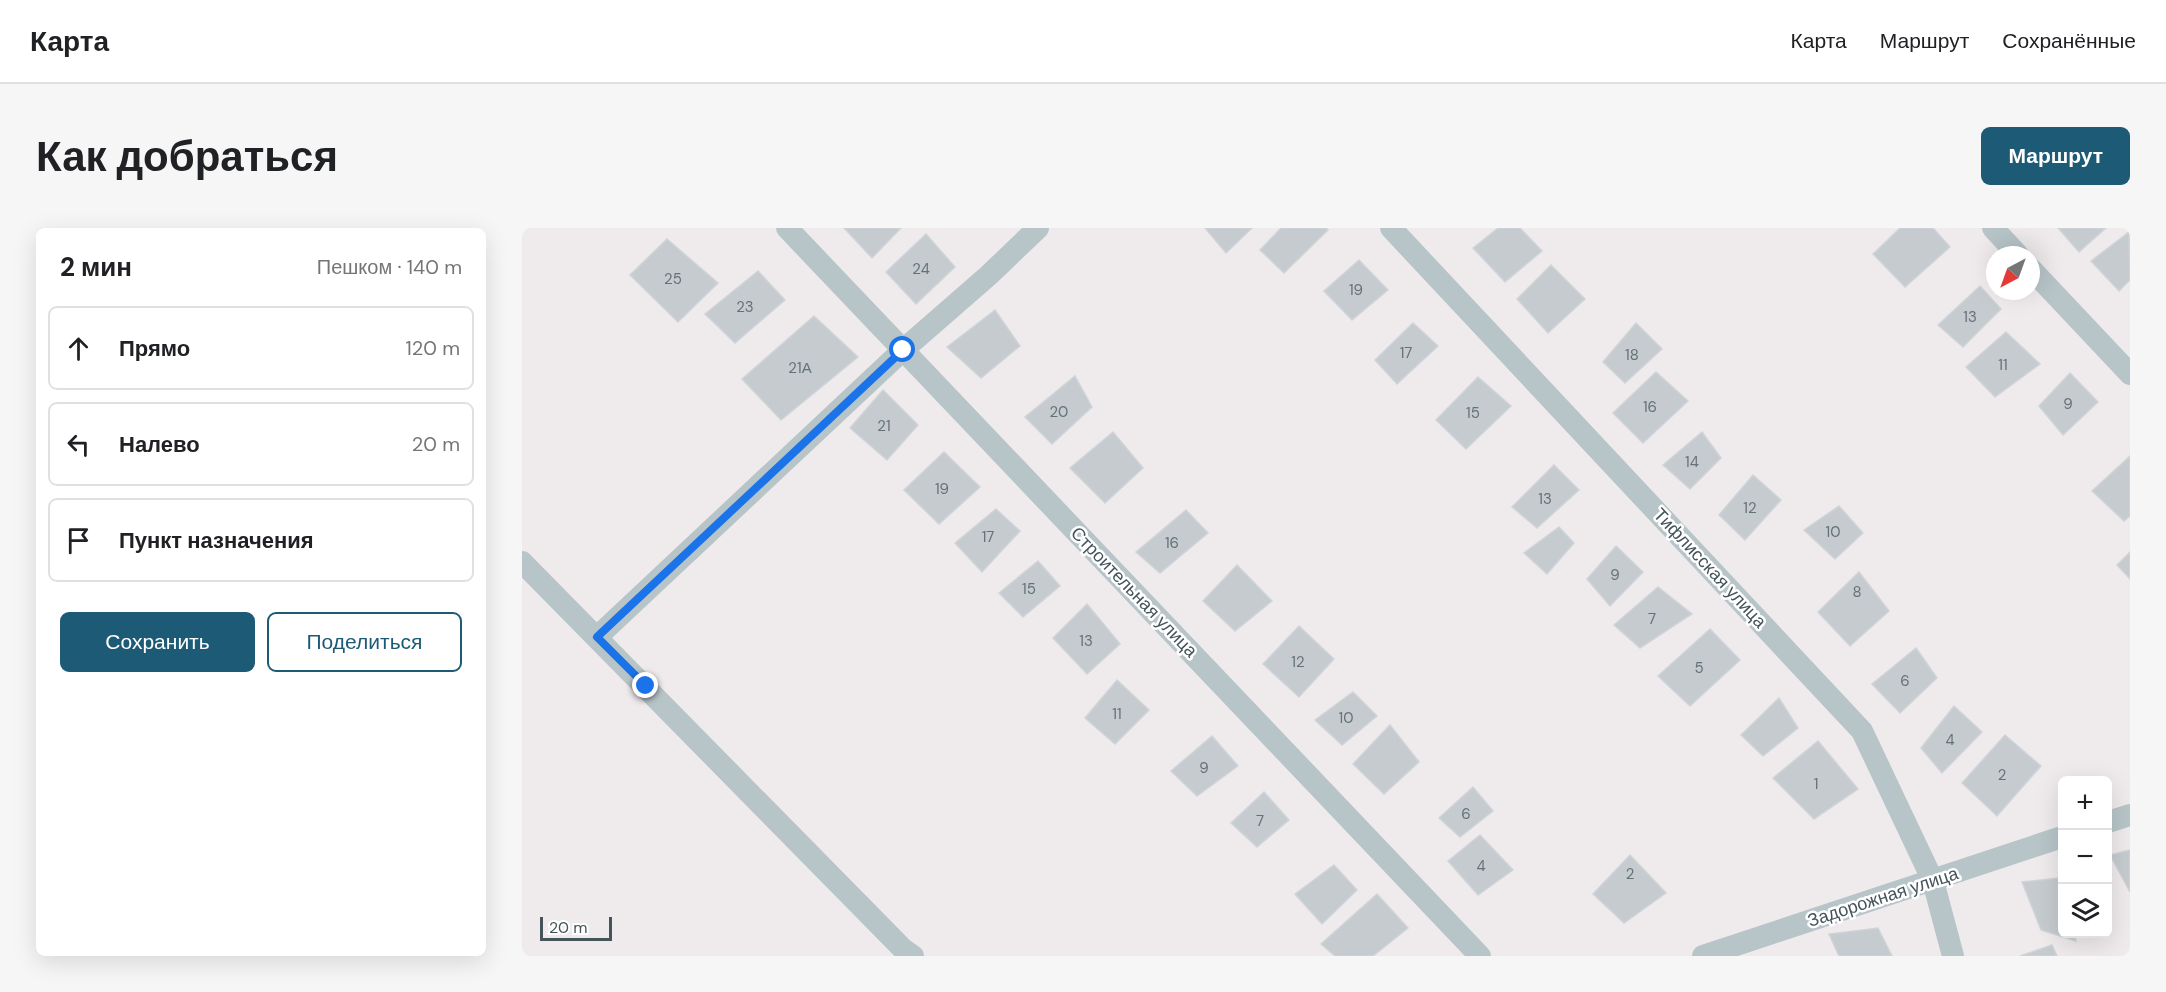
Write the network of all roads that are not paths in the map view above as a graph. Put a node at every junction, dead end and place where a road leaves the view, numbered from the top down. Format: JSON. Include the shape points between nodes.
{"nodes":[{"id":1,"x":787,"y":228,"type":"edge"},
{"id":2,"x":1038,"y":228,"type":"edge"},
{"id":3,"x":1391,"y":228,"type":"edge"},
{"id":4,"x":1993,"y":228,"type":"edge"},
{"id":5,"x":2010,"y":246,"type":"edge"},
{"id":6,"x":2040,"y":279,"type":"edge"},
{"id":7,"x":903,"y":350,"type":"junction"},
{"id":8,"x":2130,"y":374,"type":"edge"},
{"id":9,"x":522,"y":562,"type":"edge"},
{"id":10,"x":597,"y":637,"type":"junction"},
{"id":11,"x":2130,"y":815,"type":"edge"},
{"id":12,"x":2112,"y":821,"type":"edge"},
{"id":13,"x":2058,"y":838,"type":"edge"},
{"id":14,"x":1933,"y":881,"type":"junction"},
{"id":15,"x":913,"y":956,"type":"edge"},
{"id":16,"x":1480,"y":956,"type":"edge"},
{"id":17,"x":1703,"y":956,"type":"edge"},
{"id":18,"x":1953,"y":956,"type":"edge"}],
"edges":[{"from":1,"to":7,"type":"street","name":"Строительная улица"},
{"from":2,"to":7,"type":"street"},
{"from":3,"to":14,"type":"street","name":"Тифлисская улица","via":[[1862,731]]},
{"from":4,"to":5,"type":"street"},
{"from":6,"to":8,"type":"street"},
{"from":7,"to":10,"type":"street"},
{"from":7,"to":16,"type":"street","name":"Строительная улица"},
{"from":9,"to":10,"type":"street"},
{"from":10,"to":15,"type":"street"},
{"from":11,"to":12,"type":"street"},
{"from":13,"to":14,"type":"street","name":"Задорожная улица"},
{"from":14,"to":17,"type":"street","name":"Задорожная улица"},
{"from":14,"to":18,"type":"street","name":"Тифлисская улица"}]}
